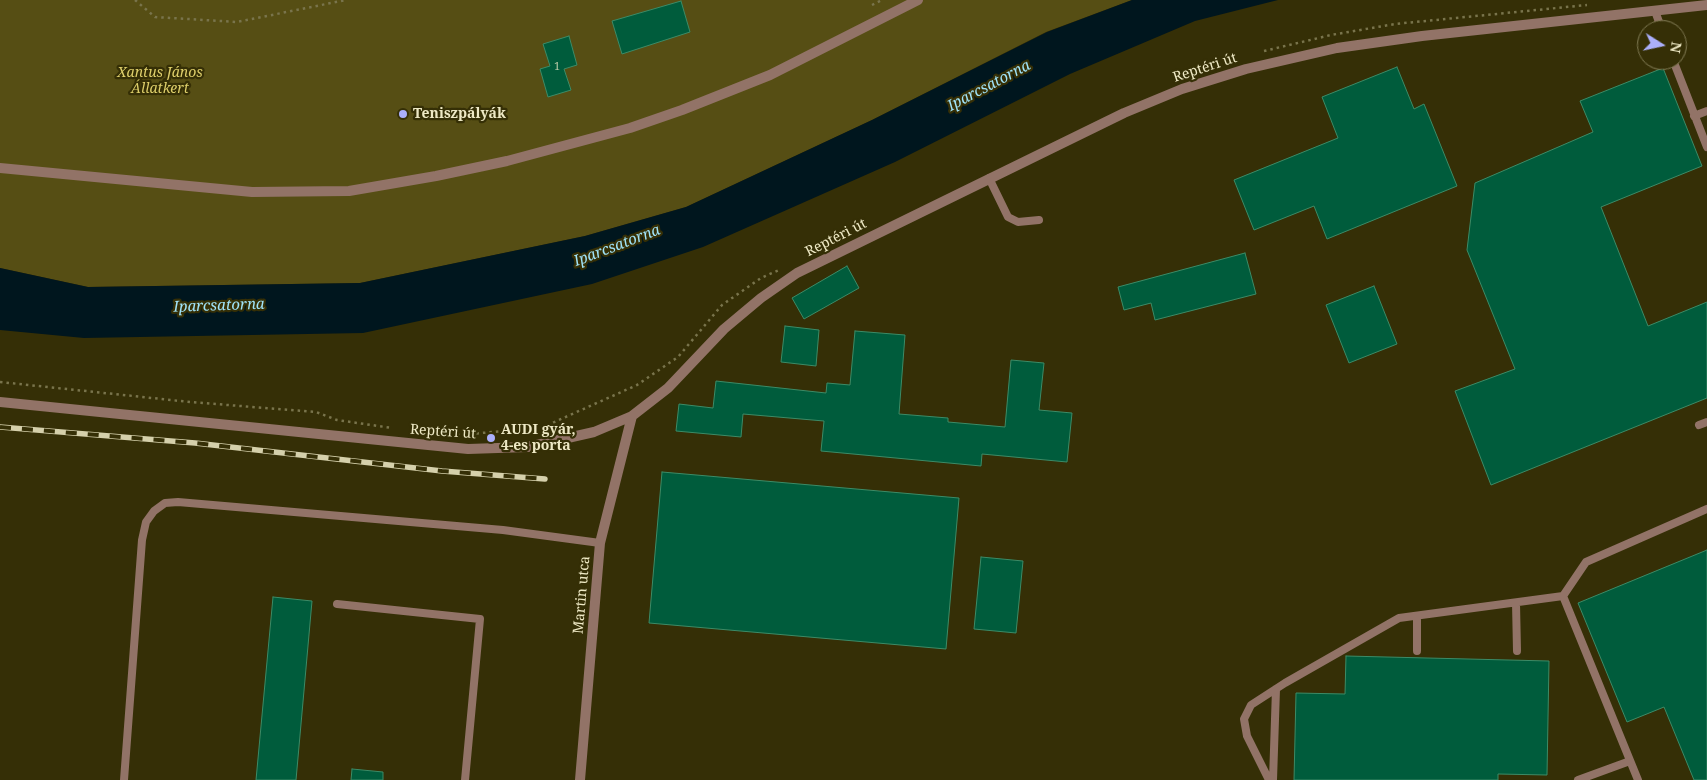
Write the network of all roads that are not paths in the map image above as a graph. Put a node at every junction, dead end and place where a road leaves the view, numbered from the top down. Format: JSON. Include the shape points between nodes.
{"nodes":[{"id":1,"x":918,"y":0,"type":"edge"},
{"id":2,"x":1707,"y":5,"type":"edge"},
{"id":3,"x":1655,"y":12,"type":"junction"},
{"id":4,"x":1658,"y":20,"type":"edge"},
{"id":5,"x":1677,"y":70,"type":"edge"},
{"id":6,"x":1707,"y":111,"type":"edge"},
{"id":7,"x":1694,"y":116,"type":"junction"},
{"id":8,"x":1707,"y":147,"type":"edge"},
{"id":9,"x":0,"y":168,"type":"edge"},
{"id":10,"x":989,"y":178,"type":"junction"},
{"id":11,"x":1039,"y":220,"type":"dead end"},
{"id":12,"x":0,"y":402,"type":"edge"},
{"id":13,"x":632,"y":416,"type":"junction"},
{"id":14,"x":1707,"y":508,"type":"edge"},
{"id":15,"x":600,"y":543,"type":"junction"},
{"id":16,"x":1563,"y":596,"type":"junction"},
{"id":17,"x":1516,"y":603,"type":"junction"},
{"id":18,"x":337,"y":604,"type":"dead end"},
{"id":19,"x":1417,"y":616,"type":"junction"},
{"id":20,"x":1417,"y":651,"type":"dead end"},
{"id":21,"x":1516,"y":651,"type":"dead end"},
{"id":22,"x":1276,"y":689,"type":"junction"},
{"id":23,"x":1630,"y":761,"type":"junction"},
{"id":24,"x":124,"y":780,"type":"edge"},
{"id":25,"x":464,"y":780,"type":"edge"},
{"id":26,"x":580,"y":780,"type":"edge"},
{"id":27,"x":1269,"y":780,"type":"edge"},
{"id":28,"x":1273,"y":780,"type":"edge"},
{"id":29,"x":1578,"y":780,"type":"edge"},
{"id":30,"x":1638,"y":780,"type":"edge"}],
"edges":[{"from":1,"to":9,"type":"street","via":[[770,74],[682,110],[630,128],[436,176],[349,191],[252,192]]},
{"from":2,"to":3,"type":"street","name":"Reptéri út"},
{"from":3,"to":4,"type":"lane"},
{"from":3,"to":10,"type":"street","name":"Reptéri út","via":[[1422,36],[1337,48],[1246,69],[1182,89],[1124,113]]},
{"from":5,"to":7,"type":"lane"},
{"from":6,"to":7,"type":"lane"},
{"from":7,"to":8,"type":"lane"},
{"from":10,"to":11,"type":"lane","via":[[1008,216],[1018,222]]},
{"from":10,"to":13,"type":"street","name":"Reptéri út","via":[[797,273],[724,330],[668,388]]},
{"from":12,"to":13,"type":"street","name":"Reptéri út","via":[[468,449],[528,447],[594,432]]},
{"from":13,"to":15,"type":"street","name":"Martin utca"},
{"from":14,"to":16,"type":"lane","via":[[1586,562]]},
{"from":15,"to":24,"type":"lane","via":[[503,530],[166,503],[146,522],[142,540]]},
{"from":15,"to":26,"type":"street","name":"Martin utca"},
{"from":16,"to":17,"type":"lane"},
{"from":16,"to":23,"type":"lane"},
{"from":17,"to":19,"type":"lane"},
{"from":17,"to":21,"type":"lane"},
{"from":18,"to":25,"type":"lane","via":[[480,619]]},
{"from":19,"to":20,"type":"lane"},
{"from":19,"to":22,"type":"lane","via":[[1399,618]]},
{"from":22,"to":27,"type":"lane","via":[[1251,705],[1244,719],[1247,736]]},
{"from":22,"to":28,"type":"lane"},
{"from":23,"to":29,"type":"lane"},
{"from":23,"to":30,"type":"lane"}]}
